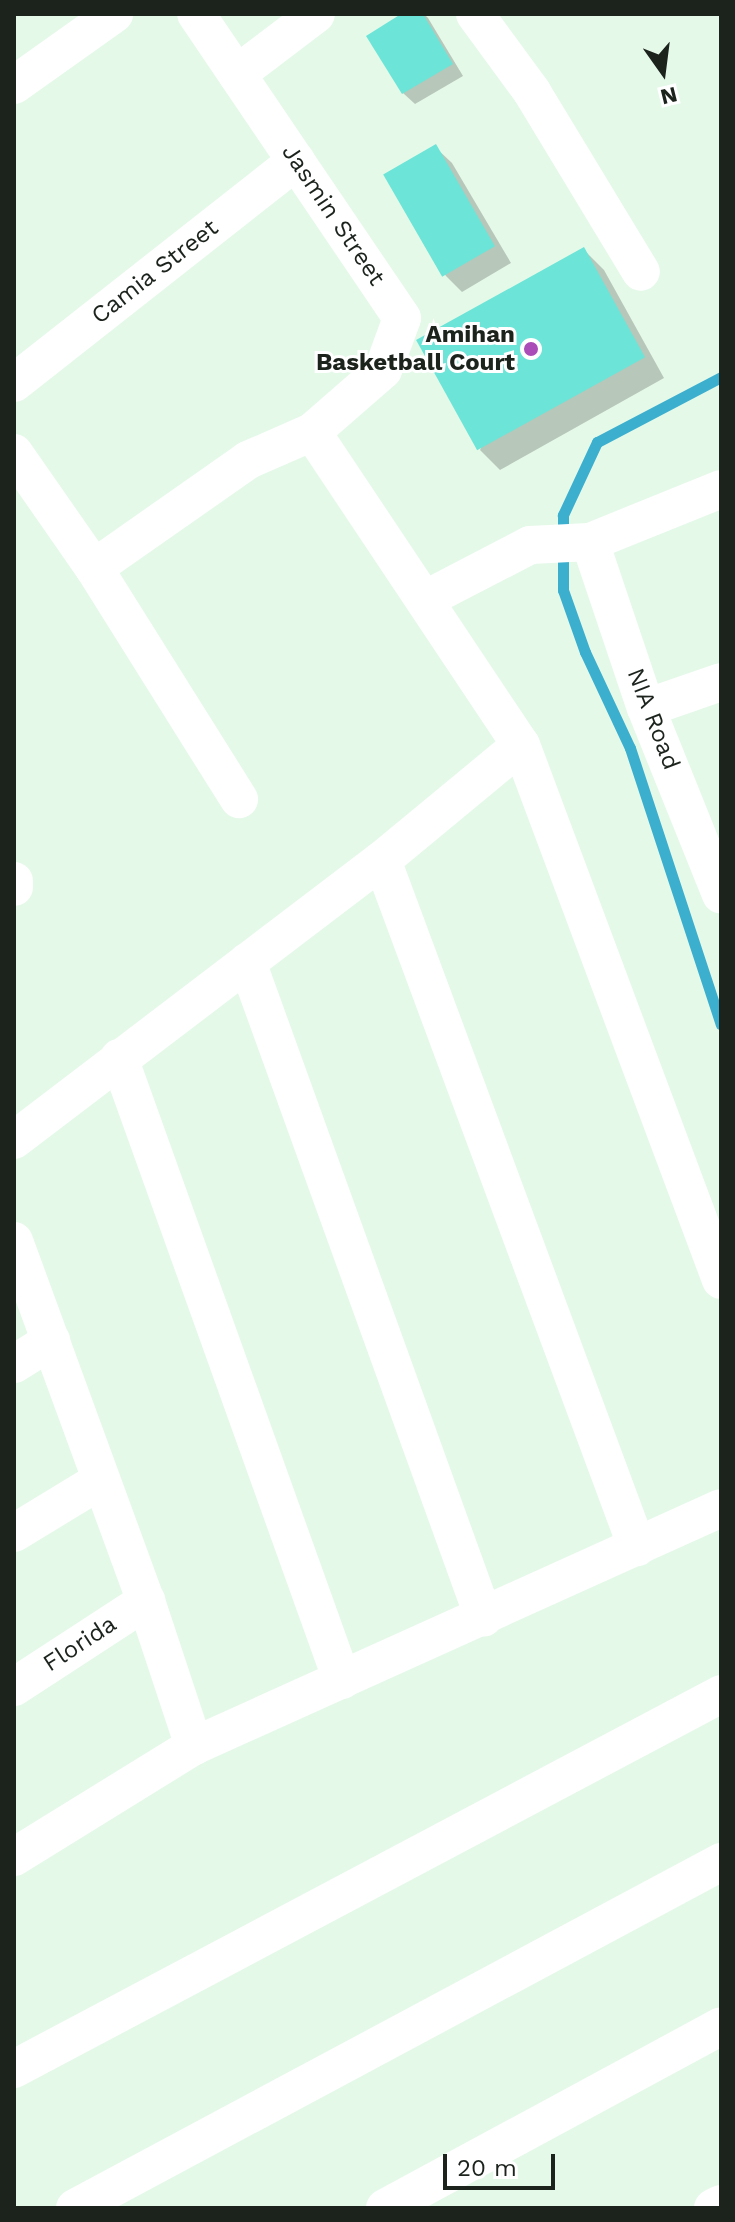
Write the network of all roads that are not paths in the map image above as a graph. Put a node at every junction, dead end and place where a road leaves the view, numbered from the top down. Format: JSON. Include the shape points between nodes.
{"nodes":[{"id":1,"x":114,"y":14,"type":"edge"},
{"id":2,"x":196,"y":14,"type":"edge"},
{"id":3,"x":316,"y":14,"type":"edge"},
{"id":4,"x":475,"y":14,"type":"edge"},
{"id":5,"x":237,"y":74,"type":"junction"},
{"id":6,"x":14,"y":85,"type":"edge"},
{"id":7,"x":296,"y":161,"type":"junction"},
{"id":8,"x":641,"y":272,"type":"dead end"},
{"id":9,"x":14,"y":383,"type":"edge"},
{"id":10,"x":312,"y":432,"type":"junction"},
{"id":11,"x":14,"y":453,"type":"edge"},
{"id":12,"x":721,"y":489,"type":"edge"},
{"id":13,"x":590,"y":542,"type":"junction"},
{"id":14,"x":94,"y":568,"type":"junction"},
{"id":15,"x":426,"y":599,"type":"junction"},
{"id":16,"x":721,"y":682,"type":"edge"},
{"id":17,"x":646,"y":708,"type":"junction"},
{"id":18,"x":521,"y":745,"type":"junction"},
{"id":19,"x":239,"y":799,"type":"dead end"},
{"id":20,"x":382,"y":860,"type":"junction"},
{"id":21,"x":721,"y":895,"type":"edge"},
{"id":22,"x":247,"y":962,"type":"junction"},
{"id":23,"x":119,"y":1058,"type":"junction"},
{"id":24,"x":14,"y":1140,"type":"edge"},
{"id":25,"x":14,"y":1241,"type":"edge"},
{"id":26,"x":721,"y":1280,"type":"edge"},
{"id":27,"x":51,"y":1341,"type":"junction"},
{"id":28,"x":14,"y":1364,"type":"edge"},
{"id":29,"x":101,"y":1480,"type":"junction"},
{"id":30,"x":721,"y":1508,"type":"edge"},
{"id":31,"x":14,"y":1533,"type":"edge"},
{"id":32,"x":637,"y":1547,"type":"junction"},
{"id":33,"x":146,"y":1601,"type":"junction"},
{"id":34,"x":484,"y":1618,"type":"junction"},
{"id":35,"x":342,"y":1680,"type":"junction"},
{"id":36,"x":14,"y":1687,"type":"edge"},
{"id":37,"x":721,"y":1694,"type":"edge"},
{"id":38,"x":194,"y":1746,"type":"junction"},
{"id":39,"x":14,"y":1857,"type":"edge"},
{"id":40,"x":721,"y":1862,"type":"edge"},
{"id":41,"x":721,"y":2026,"type":"edge"},
{"id":42,"x":14,"y":2069,"type":"edge"},
{"id":43,"x":721,"y":2204,"type":"edge"},
{"id":44,"x":75,"y":2208,"type":"edge"},
{"id":45,"x":385,"y":2208,"type":"edge"},
{"id":46,"x":713,"y":2208,"type":"edge"}],
"edges":[{"from":1,"to":6,"type":"street"},
{"from":2,"to":5,"type":"street","name":"Jasmin Street"},
{"from":3,"to":5,"type":"street"},
{"from":4,"to":8,"type":"street","via":[[532,92]]},
{"from":5,"to":7,"type":"street","name":"Jasmin Street"},
{"from":7,"to":9,"type":"street","name":"Camia Street"},
{"from":7,"to":10,"type":"street","name":"Jasmin Street","via":[[402,318],[383,370]]},
{"from":10,"to":14,"type":"street","name":"Jasmin Street","via":[[248,460]]},
{"from":10,"to":15,"type":"street"},
{"from":11,"to":14,"type":"street"},
{"from":12,"to":13,"type":"street"},
{"from":13,"to":15,"type":"street","via":[[530,545]]},
{"from":13,"to":17,"type":"street","name":"NIA Road"},
{"from":14,"to":19,"type":"street"},
{"from":15,"to":18,"type":"street"},
{"from":16,"to":17,"type":"street"},
{"from":17,"to":21,"type":"street","name":"NIA Road"},
{"from":18,"to":20,"type":"street"},
{"from":18,"to":26,"type":"street"},
{"from":20,"to":22,"type":"street"},
{"from":20,"to":32,"type":"street"},
{"from":22,"to":23,"type":"street"},
{"from":22,"to":34,"type":"street"},
{"from":23,"to":24,"type":"street"},
{"from":23,"to":35,"type":"street"},
{"from":25,"to":27,"type":"street"},
{"from":27,"to":28,"type":"street"},
{"from":27,"to":29,"type":"street"},
{"from":29,"to":31,"type":"street"},
{"from":29,"to":33,"type":"street"},
{"from":30,"to":32,"type":"street"},
{"from":32,"to":34,"type":"street"},
{"from":33,"to":36,"type":"street","name":"Florida"},
{"from":33,"to":38,"type":"street"},
{"from":34,"to":35,"type":"street"},
{"from":35,"to":38,"type":"street"},
{"from":37,"to":42,"type":"street"},
{"from":38,"to":39,"type":"street"},
{"from":40,"to":44,"type":"street"},
{"from":41,"to":45,"type":"street"},
{"from":43,"to":46,"type":"street"}]}
